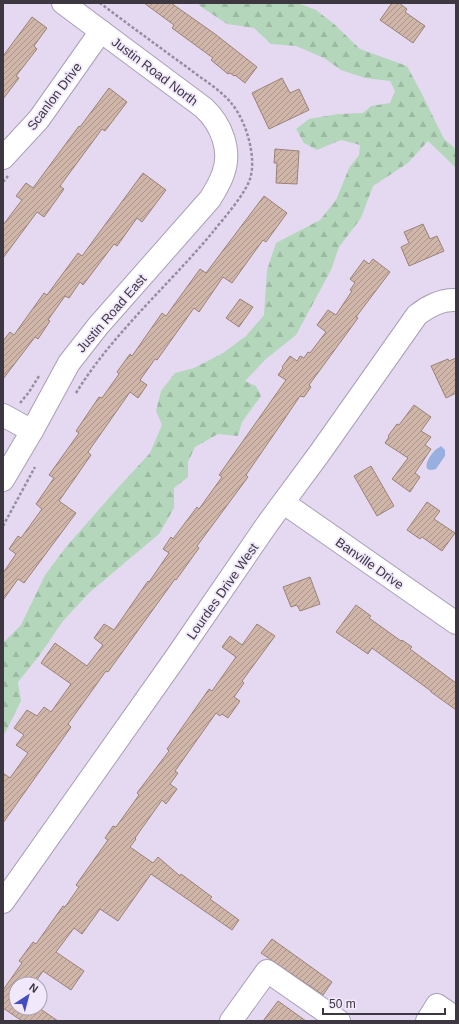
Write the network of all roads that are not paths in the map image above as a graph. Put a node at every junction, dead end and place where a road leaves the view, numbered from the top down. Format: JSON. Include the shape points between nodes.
{"nodes":[{"id":1,"x":63,"y":3,"type":"edge"},
{"id":2,"x":101,"y":31,"type":"junction"},
{"id":3,"x":226,"y":154,"type":"joint"},
{"id":4,"x":8,"y":165,"type":"edge"},
{"id":5,"x":456,"y":300,"type":"edge"},
{"id":6,"x":7,"y":417,"type":"edge"},
{"id":7,"x":32,"y":431,"type":"junction"},
{"id":8,"x":3,"y":480,"type":"edge"},
{"id":9,"x":284,"y":503,"type":"junction"},
{"id":10,"x":456,"y":623,"type":"edge"},
{"id":11,"x":3,"y":902,"type":"edge"},
{"id":12,"x":432,"y":1013,"type":"edge"},
{"id":13,"x":456,"y":1018,"type":"edge"},
{"id":14,"x":231,"y":1021,"type":"edge"},
{"id":15,"x":339,"y":1021,"type":"edge"}],
"edges":[{"from":1,"to":2,"type":"street","name":"Justin Road North"},
{"from":2,"to":3,"type":"street","name":"Justin Road North","via":[[211,115],[222,135]]},
{"from":2,"to":4,"type":"street","name":"Scanlon Drive"},
{"from":3,"to":7,"type":"street","name":"Justin Road East","via":[[224,172],[210,199],[98,326],[69,363]]},
{"from":5,"to":9,"type":"street","name":"Lourdes Drive West","via":[[445,300],[417,315]]},
{"from":6,"to":7,"type":"street"},
{"from":7,"to":8,"type":"street","name":"Justin Road East"},
{"from":9,"to":10,"type":"street","name":"Banville Drive"},
{"from":9,"to":11,"type":"street","name":"Lourdes Drive West"},
{"from":12,"to":13,"type":"street"},
{"from":14,"to":15,"type":"street","via":[[267,971]]}]}
